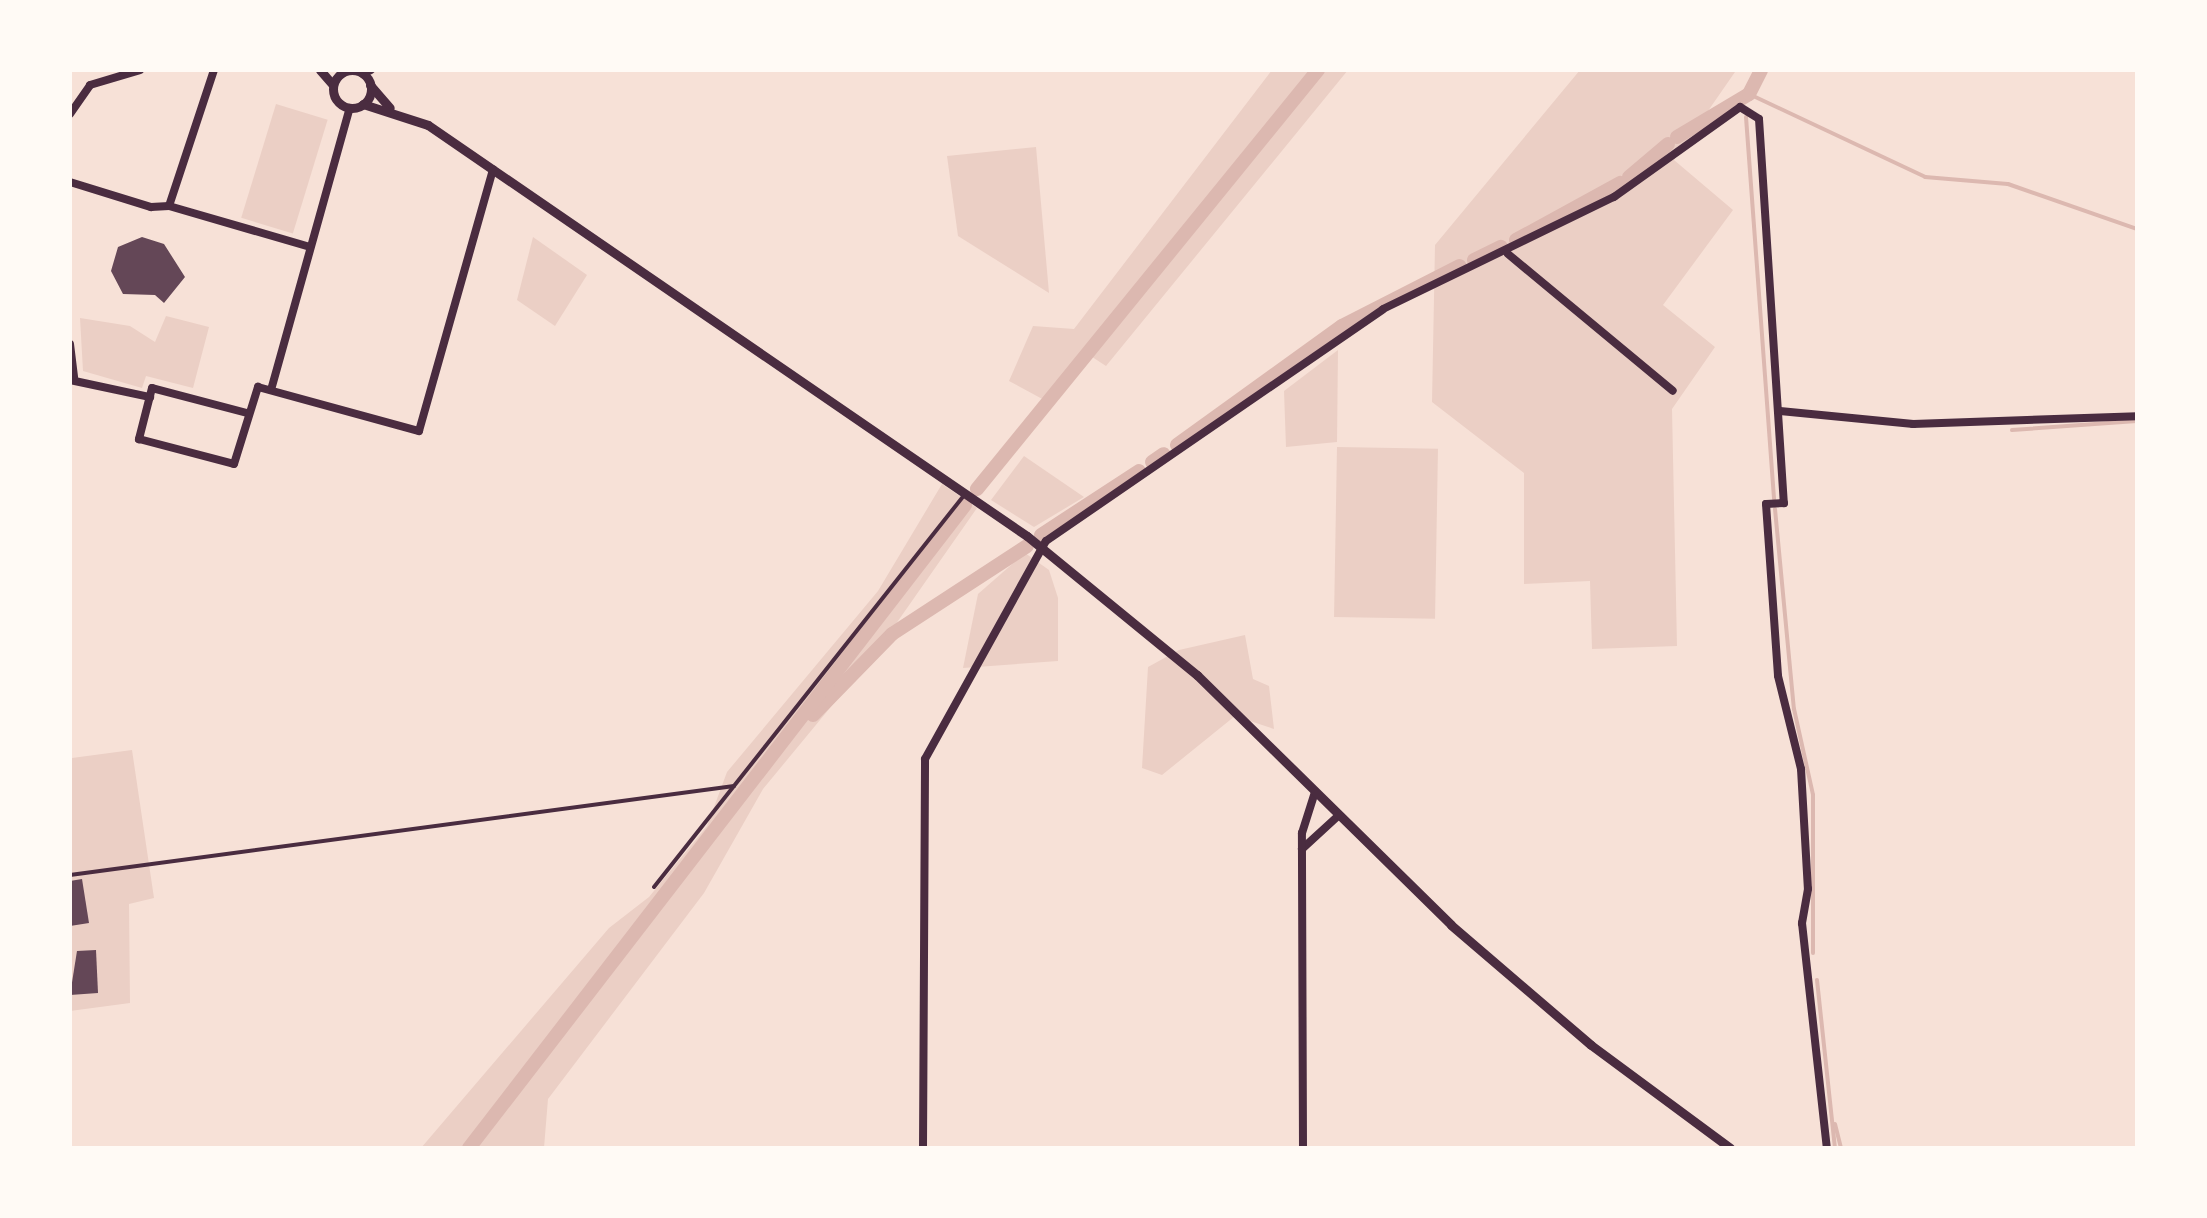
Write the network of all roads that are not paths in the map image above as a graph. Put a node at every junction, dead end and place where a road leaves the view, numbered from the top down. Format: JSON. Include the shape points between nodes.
{"nodes":[{"id":1,"x":140,"y":70,"type":"edge"},
{"id":2,"x":214,"y":70,"type":"edge"},
{"id":3,"x":320,"y":70,"type":"edge"},
{"id":4,"x":344,"y":71,"type":"edge"},
{"id":5,"x":367,"y":72,"type":"edge"},
{"id":6,"x":333,"y":86,"type":"junction"},
{"id":7,"x":370,"y":86,"type":"junction"},
{"id":8,"x":363,"y":104,"type":"junction"},
{"id":9,"x":350,"y":108,"type":"junction"},
{"id":10,"x":390,"y":108,"type":"junction"},
{"id":11,"x":70,"y":114,"type":"edge"},
{"id":12,"x":493,"y":169,"type":"junction"},
{"id":13,"x":70,"y":182,"type":"edge"},
{"id":14,"x":169,"y":206,"type":"junction"},
{"id":15,"x":310,"y":246,"type":"junction"},
{"id":16,"x":1508,"y":254,"type":"junction"},
{"id":17,"x":70,"y":344,"type":"edge"},
{"id":18,"x":72,"y":379,"type":"edge"},
{"id":19,"x":271,"y":390,"type":"junction"},
{"id":20,"x":1673,"y":391,"type":"dead end"},
{"id":21,"x":150,"y":397,"type":"junction"},
{"id":22,"x":1780,"y":410,"type":"junction"},
{"id":23,"x":248,"y":413,"type":"junction"},
{"id":24,"x":2137,"y":416,"type":"edge"},
{"id":25,"x":965,"y":494,"type":"junction"},
{"id":26,"x":1042,"y":548,"type":"junction"},
{"id":27,"x":734,"y":786,"type":"junction"},
{"id":28,"x":1315,"y":792,"type":"junction"},
{"id":29,"x":1338,"y":816,"type":"junction"},
{"id":30,"x":1302,"y":849,"type":"junction"},
{"id":31,"x":70,"y":875,"type":"edge"},
{"id":32,"x":654,"y":888,"type":"dead end"},
{"id":33,"x":923,"y":1148,"type":"edge"},
{"id":34,"x":1302,"y":1148,"type":"edge"},
{"id":35,"x":1730,"y":1148,"type":"edge"},
{"id":36,"x":1826,"y":1148,"type":"edge"}],
"edges":[{"from":1,"to":11,"type":"street","via":[[90,85]]},
{"from":2,"to":14,"type":"street"},
{"from":3,"to":6,"type":"street"},
{"from":4,"to":5,"type":"street"},
{"from":4,"to":6,"type":"street"},
{"from":5,"to":7,"type":"street"},
{"from":6,"to":9,"type":"street","via":[[339,103]]},
{"from":7,"to":8,"type":"street"},
{"from":7,"to":10,"type":"street"},
{"from":8,"to":9,"type":"street"},
{"from":8,"to":10,"type":"street"},
{"from":9,"to":15,"type":"street"},
{"from":10,"to":12,"type":"street"},
{"from":12,"to":19,"type":"street","via":[[419,430]]},
{"from":12,"to":25,"type":"street"},
{"from":13,"to":14,"type":"street","via":[[151,207]]},
{"from":14,"to":15,"type":"street"},
{"from":15,"to":19,"type":"street"},
{"from":16,"to":20,"type":"street"},
{"from":16,"to":22,"type":"street","via":[[1614,197],[1736,108],[1752,110],[1759,119]]},
{"from":16,"to":26,"type":"street","via":[[1383,309]]},
{"from":17,"to":18,"type":"street"},
{"from":18,"to":21,"type":"street"},
{"from":19,"to":23,"type":"street","via":[[258,387]]},
{"from":21,"to":23,"type":"street","via":[[152,388]]},
{"from":21,"to":23,"type":"street","via":[[139,439],[234,464]]},
{"from":22,"to":24,"type":"street","via":[[1930,424]]},
{"from":22,"to":36,"type":"street","via":[[1784,503],[1766,504],[1778,676],[1800,768],[1808,889],[1802,923]]},
{"from":25,"to":26,"type":"street"},
{"from":25,"to":27,"type":"lane"},
{"from":26,"to":28,"type":"street","via":[[1198,676]]},
{"from":26,"to":33,"type":"street","via":[[926,758]]},
{"from":27,"to":31,"type":"lane"},
{"from":27,"to":32,"type":"lane"},
{"from":28,"to":29,"type":"street"},
{"from":28,"to":30,"type":"street"},
{"from":29,"to":30,"type":"street","via":[[1313,832]]},
{"from":29,"to":35,"type":"street","via":[[1450,925],[1591,1045]]},
{"from":30,"to":34,"type":"street"}]}
